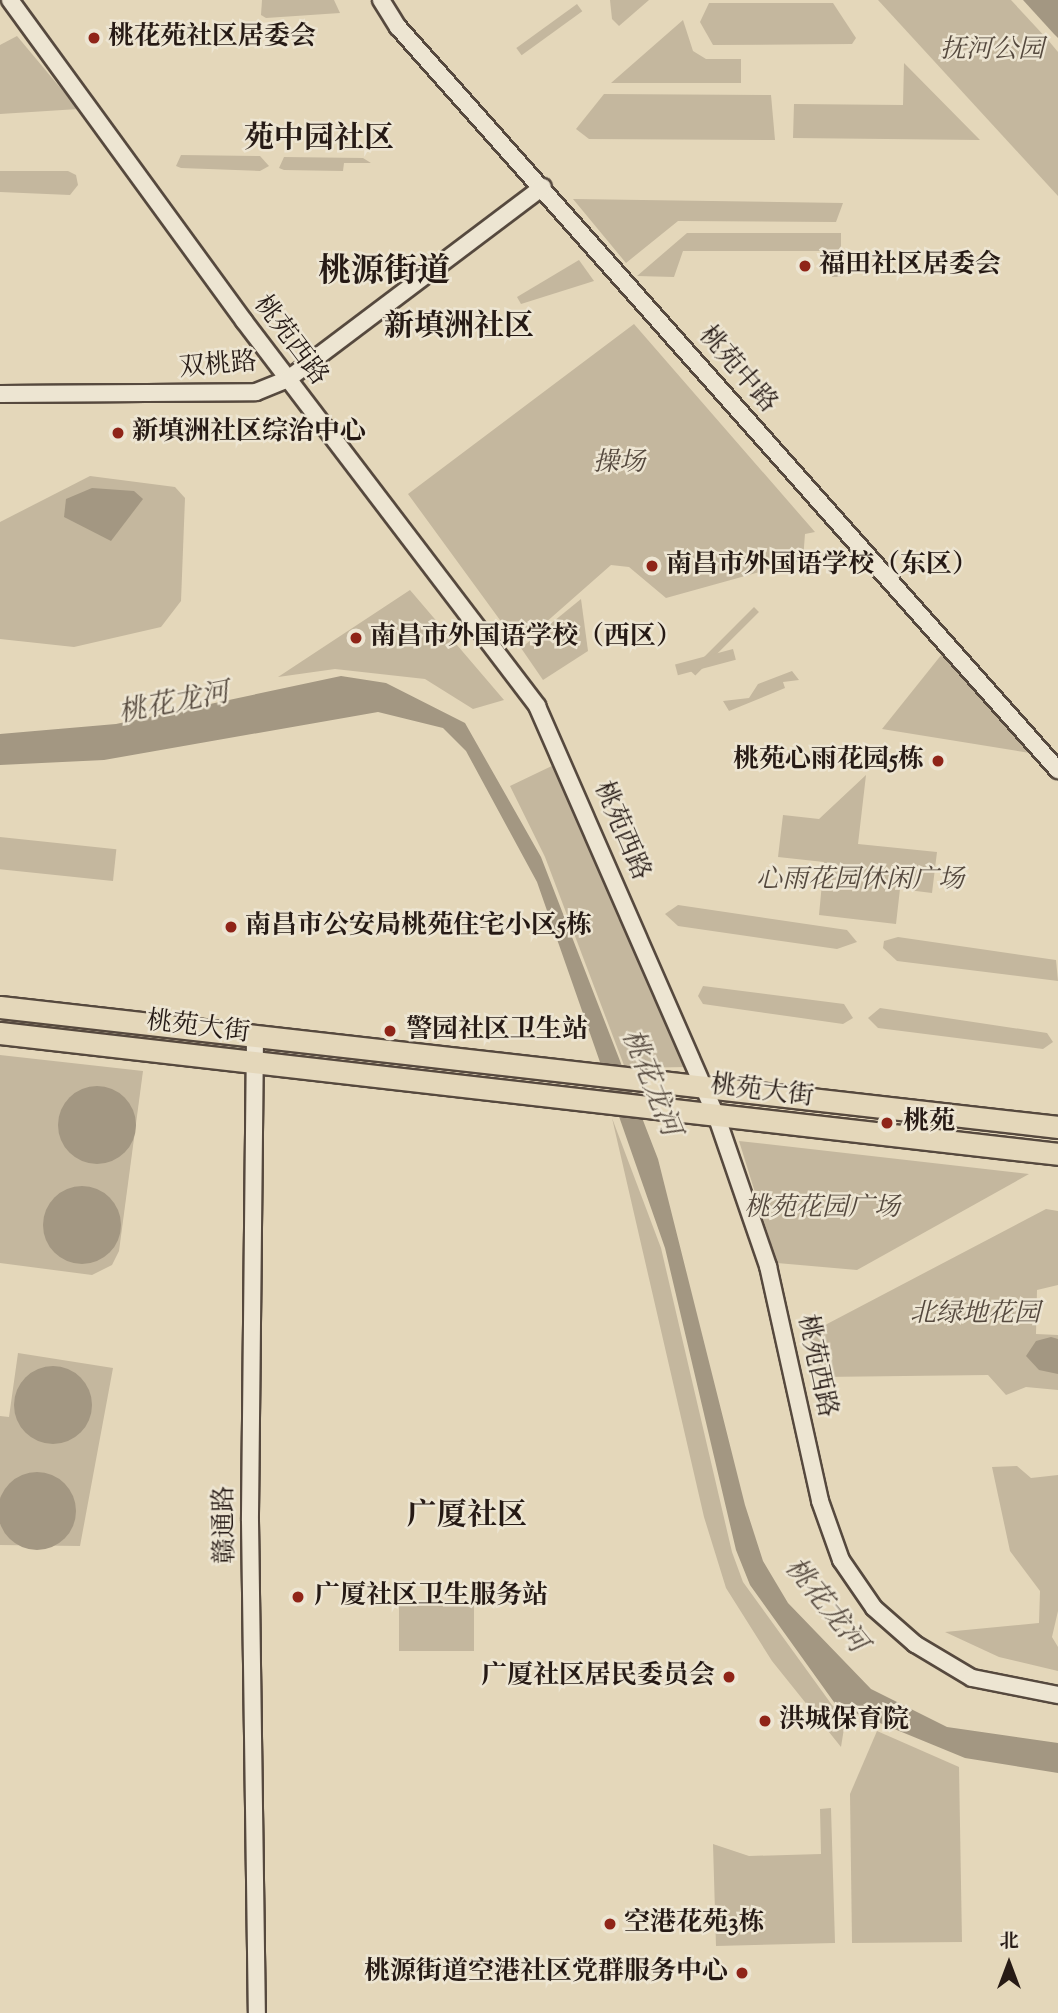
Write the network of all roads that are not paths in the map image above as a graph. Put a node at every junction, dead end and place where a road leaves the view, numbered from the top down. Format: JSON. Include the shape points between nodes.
{"nodes":[{"id":1,"x":10,"y":0,"type":"edge"},
{"id":2,"x":381,"y":0,"type":"edge"},
{"id":3,"x":542,"y":187,"type":"junction"},
{"id":4,"x":288,"y":379,"type":"junction"},
{"id":5,"x":0,"y":394,"type":"edge"},
{"id":6,"x":1058,"y":770,"type":"edge"},
{"id":7,"x":0,"y":1007,"type":"edge"},
{"id":8,"x":0,"y":1033,"type":"edge"},
{"id":9,"x":255,"y":1037,"type":"junction"},
{"id":10,"x":253,"y":1062,"type":"junction"},
{"id":11,"x":705,"y":1087,"type":"junction"},
{"id":12,"x":716,"y":1115,"type":"junction"},
{"id":13,"x":1058,"y":1127,"type":"edge"},
{"id":14,"x":1058,"y":1154,"type":"edge"},
{"id":15,"x":1058,"y":1695,"type":"edge"},
{"id":16,"x":257,"y":2013,"type":"edge"}],
"edges":[{"from":1,"to":4,"type":"street","name":"桃苑西路"},
{"from":2,"to":3,"type":"street","name":"桃苑中路","via":[[398,27]]},
{"from":3,"to":4,"type":"street","name":"双桃路"},
{"from":3,"to":6,"type":"street","name":"桃苑中路"},
{"from":4,"to":5,"type":"street","name":"双桃路","via":[[256,392],[208,395]]},
{"from":4,"to":11,"type":"street","name":"桃苑西路","via":[[537,706]]},
{"from":7,"to":9,"type":"main road","name":"桃苑大街"},
{"from":8,"to":10,"type":"main road","name":"桃苑大街"},
{"from":9,"to":10,"type":"street","name":"赣通路"},
{"from":9,"to":11,"type":"main road","name":"桃苑大街"},
{"from":10,"to":12,"type":"main road","name":"桃苑大街"},
{"from":10,"to":16,"type":"street","name":"赣通路","via":[[250,1521]]},
{"from":11,"to":12,"type":"street","name":"桃苑西路"},
{"from":11,"to":13,"type":"main road","name":"桃苑大街"},
{"from":12,"to":14,"type":"main road","name":"桃苑大街"},
{"from":12,"to":15,"type":"street","name":"桃苑西路","via":[[768,1266],[820,1501],[841,1560],[874,1608],[915,1644],[972,1678]]}]}
